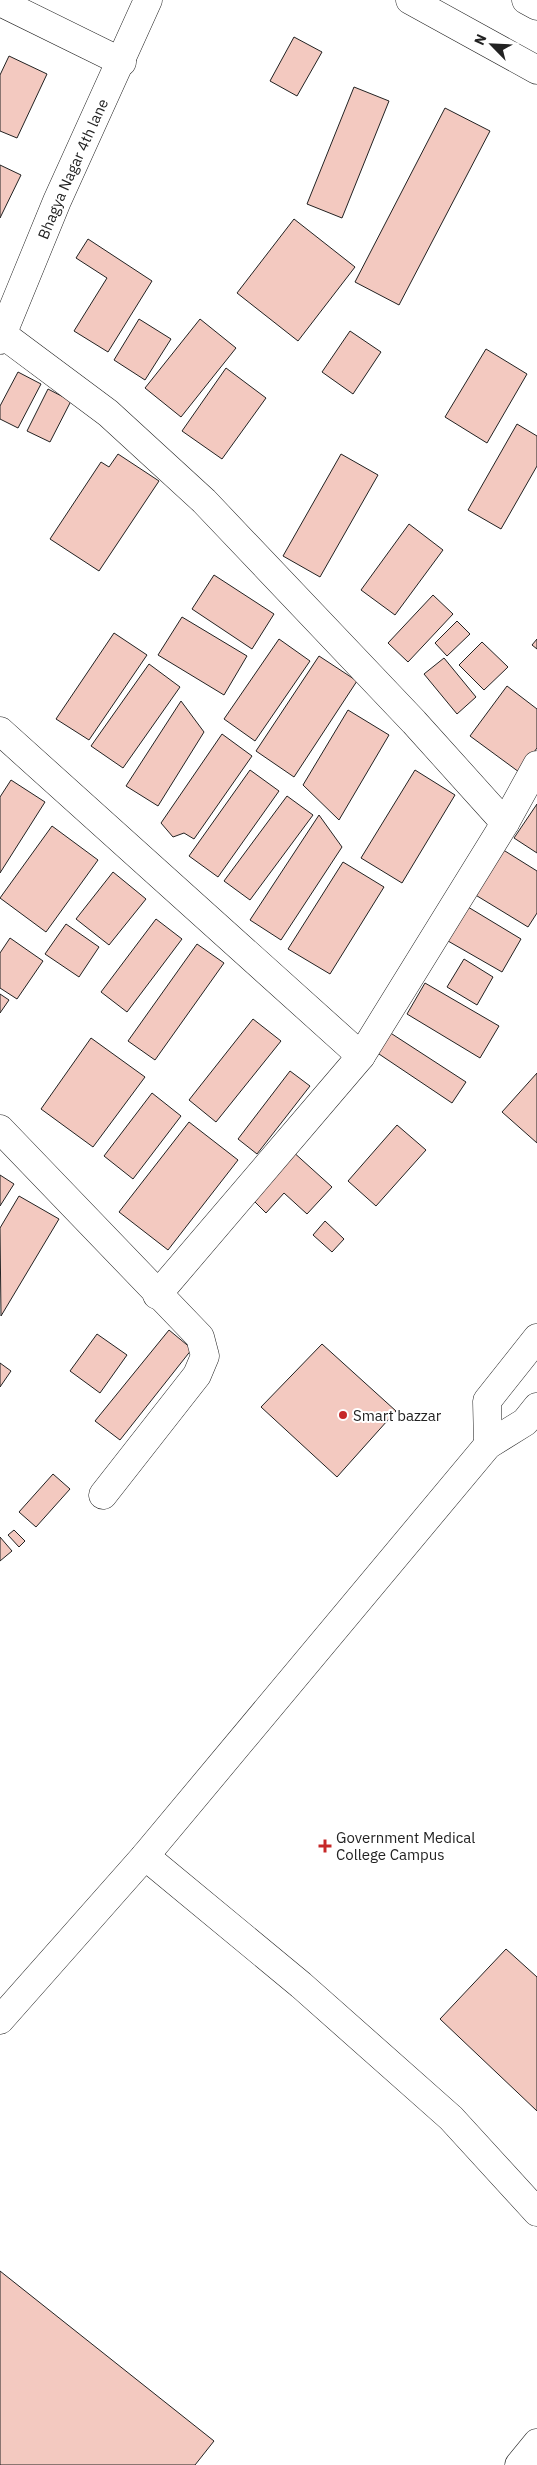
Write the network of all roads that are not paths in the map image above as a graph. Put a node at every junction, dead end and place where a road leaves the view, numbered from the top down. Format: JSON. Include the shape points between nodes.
{"nodes":[{"id":1,"x":148,"y":0,"type":"edge"},
{"id":2,"x":410,"y":0,"type":"edge"},
{"id":3,"x":526,"y":0,"type":"edge"},
{"id":4,"x":0,"y":2,"type":"edge"},
{"id":5,"x":537,"y":6,"type":"edge"},
{"id":6,"x":122,"y":62,"type":"junction"},
{"id":7,"x":537,"y":70,"type":"edge"},
{"id":8,"x":1,"y":337,"type":"edge"},
{"id":9,"x":0,"y":731,"type":"edge"},
{"id":10,"x":537,"y":765,"type":"edge"},
{"id":11,"x":505,"y":823,"type":"junction"},
{"id":12,"x":361,"y":1056,"type":"junction"},
{"id":13,"x":0,"y":1129,"type":"edge"},
{"id":14,"x":157,"y":1295,"type":"junction"},
{"id":15,"x":537,"y":1338,"type":"edge"},
{"id":16,"x":537,"y":1407,"type":"edge"},
{"id":17,"x":488,"y":1445,"type":"junction"},
{"id":18,"x":103,"y":1494,"type":"dead end"},
{"id":19,"x":145,"y":1856,"type":"junction"},
{"id":20,"x":0,"y":2020,"type":"edge"},
{"id":21,"x":537,"y":2212,"type":"edge"},
{"id":22,"x":537,"y":2443,"type":"edge"},
{"id":23,"x":519,"y":2465,"type":"edge"}],
"edges":[{"from":1,"to":6,"type":"street","name":"Bhagya Nagar 4th lane"},
{"from":2,"to":7,"type":"street"},
{"from":3,"to":5,"type":"street"},
{"from":4,"to":6,"type":"street"},
{"from":6,"to":8,"type":"street","name":"Bhagya Nagar 4th lane","via":[[57,201]]},
{"from":8,"to":11,"type":"street","via":[[108,413],[204,501]]},
{"from":9,"to":12,"type":"street"},
{"from":10,"to":11,"type":"street"},
{"from":11,"to":12,"type":"street"},
{"from":12,"to":14,"type":"street"},
{"from":13,"to":14,"type":"street"},
{"from":14,"to":18,"type":"street","via":[[200,1337],[205,1356],[197,1375]]},
{"from":15,"to":17,"type":"street","via":[[487,1401]]},
{"from":16,"to":17,"type":"street","via":[[525,1422]]},
{"from":17,"to":19,"type":"street"},
{"from":19,"to":20,"type":"street"},
{"from":19,"to":21,"type":"street","via":[[301,1985],[451,2118]]},
{"from":22,"to":23,"type":"street"}]}
